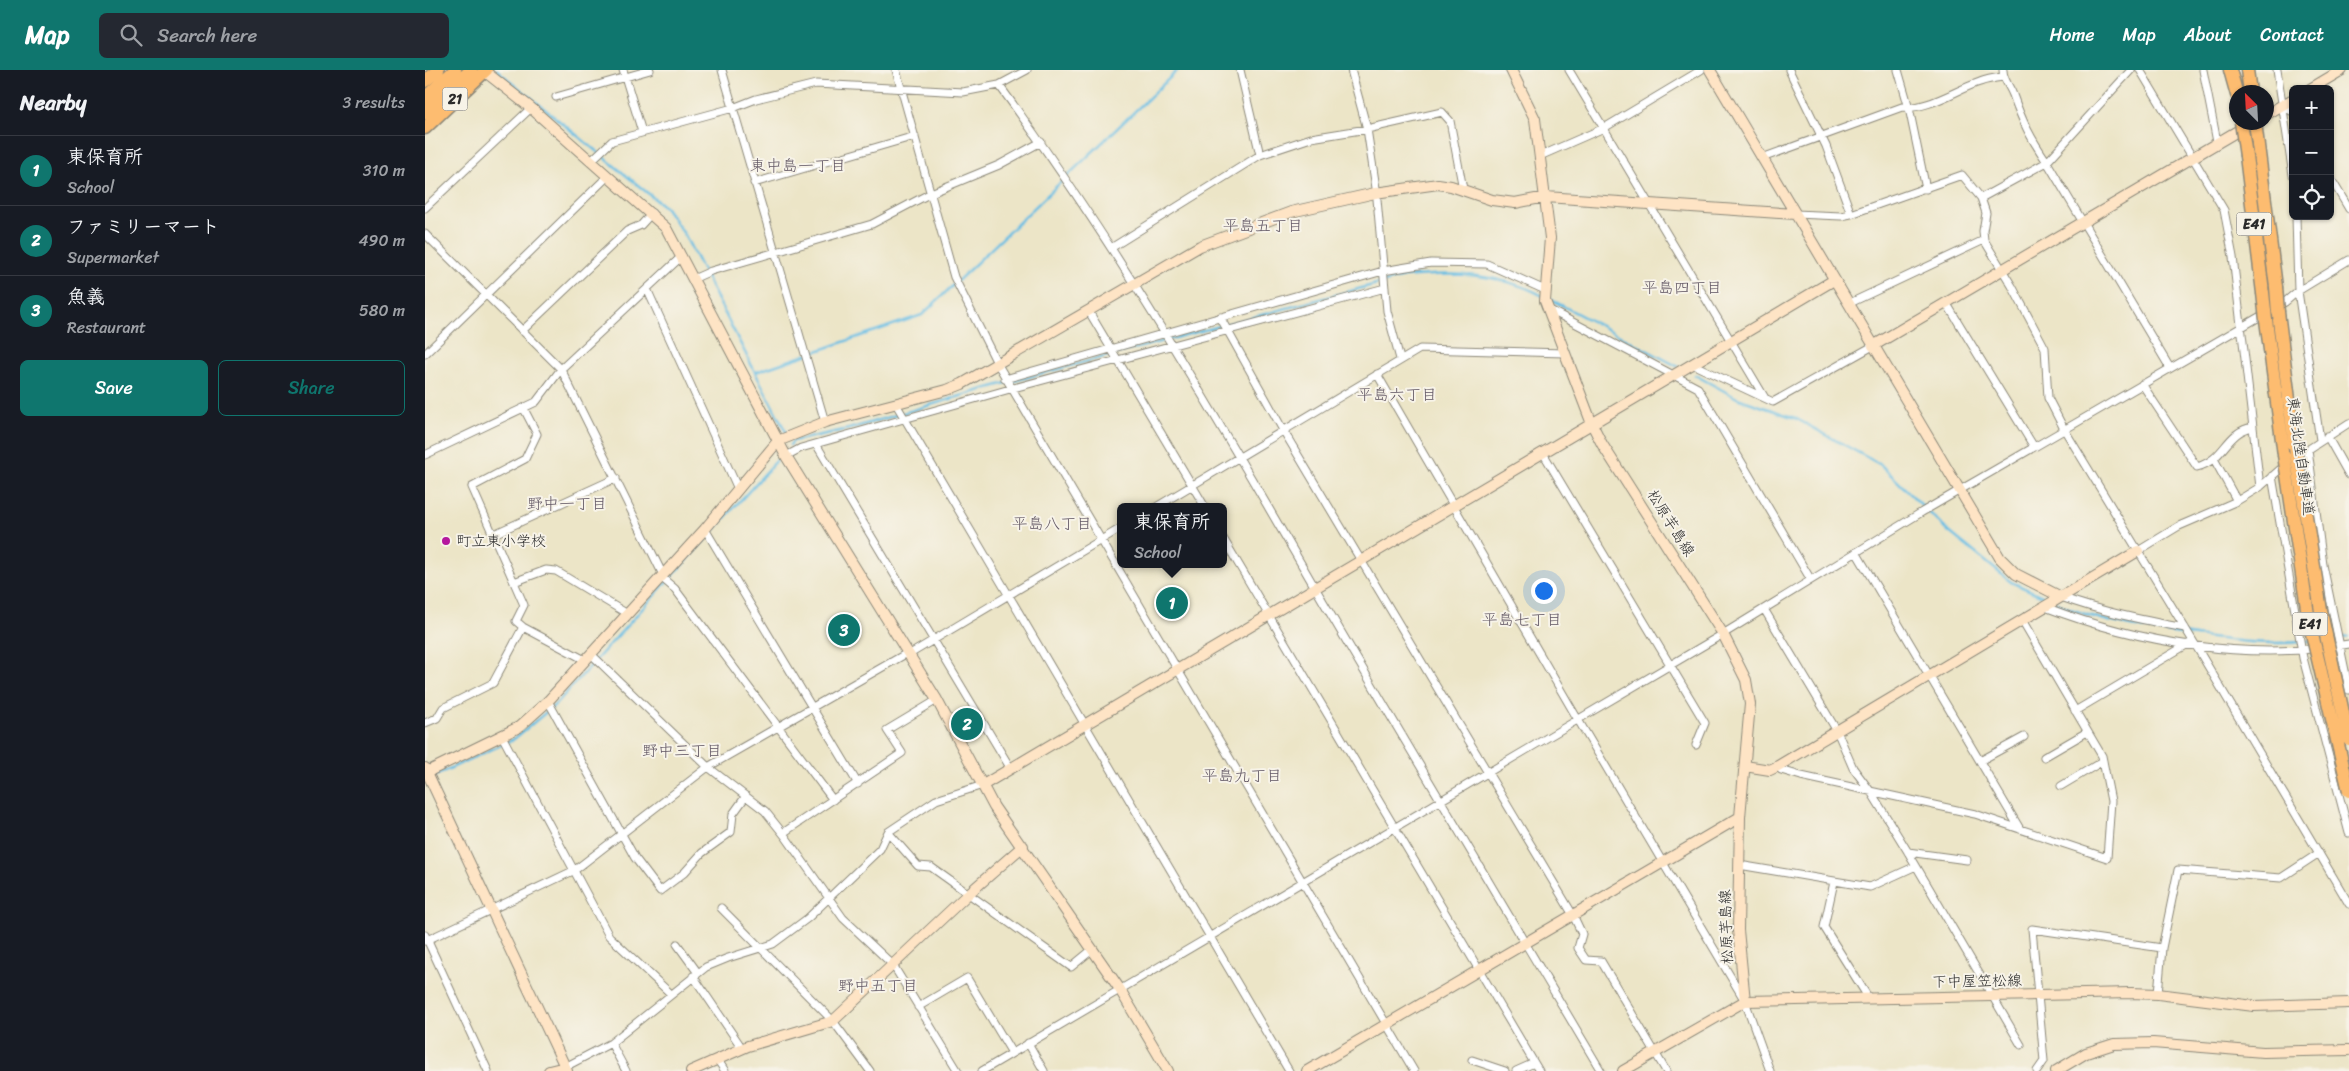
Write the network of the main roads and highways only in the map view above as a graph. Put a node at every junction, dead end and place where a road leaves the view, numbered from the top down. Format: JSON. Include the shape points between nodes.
{"nodes":[{"id":1,"x":438,"y":70,"type":"edge"},
{"id":2,"x":455,"y":70,"type":"edge"},
{"id":3,"x":459,"y":70,"type":"edge"},
{"id":4,"x":471,"y":70,"type":"edge"},
{"id":5,"x":485,"y":70,"type":"edge"},
{"id":6,"x":2232,"y":70,"type":"edge"},
{"id":7,"x":2247,"y":70,"type":"edge"},
{"id":8,"x":2255,"y":70,"type":"edge"},
{"id":9,"x":425,"y":82,"type":"edge"},
{"id":10,"x":2235,"y":85,"type":"edge"},
{"id":11,"x":2249,"y":85,"type":"edge"},
{"id":12,"x":2256,"y":85,"type":"edge"},
{"id":13,"x":425,"y":98,"type":"edge"},
{"id":14,"x":425,"y":102,"type":"edge"},
{"id":15,"x":425,"y":113,"type":"edge"},
{"id":16,"x":425,"y":128,"type":"edge"},
{"id":17,"x":2242,"y":130,"type":"edge"},
{"id":18,"x":2255,"y":130,"type":"edge"},
{"id":19,"x":2260,"y":130,"type":"edge"},
{"id":20,"x":2261,"y":152,"type":"junction"},
{"id":21,"x":2349,"y":740,"type":"edge"},
{"id":22,"x":2349,"y":791,"type":"edge"}],
"edges":[{"from":1,"to":9,"type":"highway","number":"21"},
{"from":2,"to":13,"type":"highway","number":"21"},
{"from":3,"to":14,"type":"highway"},
{"from":4,"to":15,"type":"highway","number":"21"},
{"from":5,"to":16,"type":"highway","number":"21"},
{"from":6,"to":10,"type":"highway"},
{"from":7,"to":11,"type":"highway"},
{"from":8,"to":12,"type":"highway"},
{"from":17,"to":22,"type":"highway","name":"東海北陸自動車道","number":"E41","bridge":true,"via":[[2309,620]]},
{"from":18,"to":20,"type":"highway","name":"東海北陸自動車道","number":"E41"},
{"from":19,"to":20,"type":"highway"},
{"from":20,"to":21,"type":"highway","name":"東海北陸自動車道","number":"E41","bridge":true,"via":[[2295,447],[2322,617]]}]}
